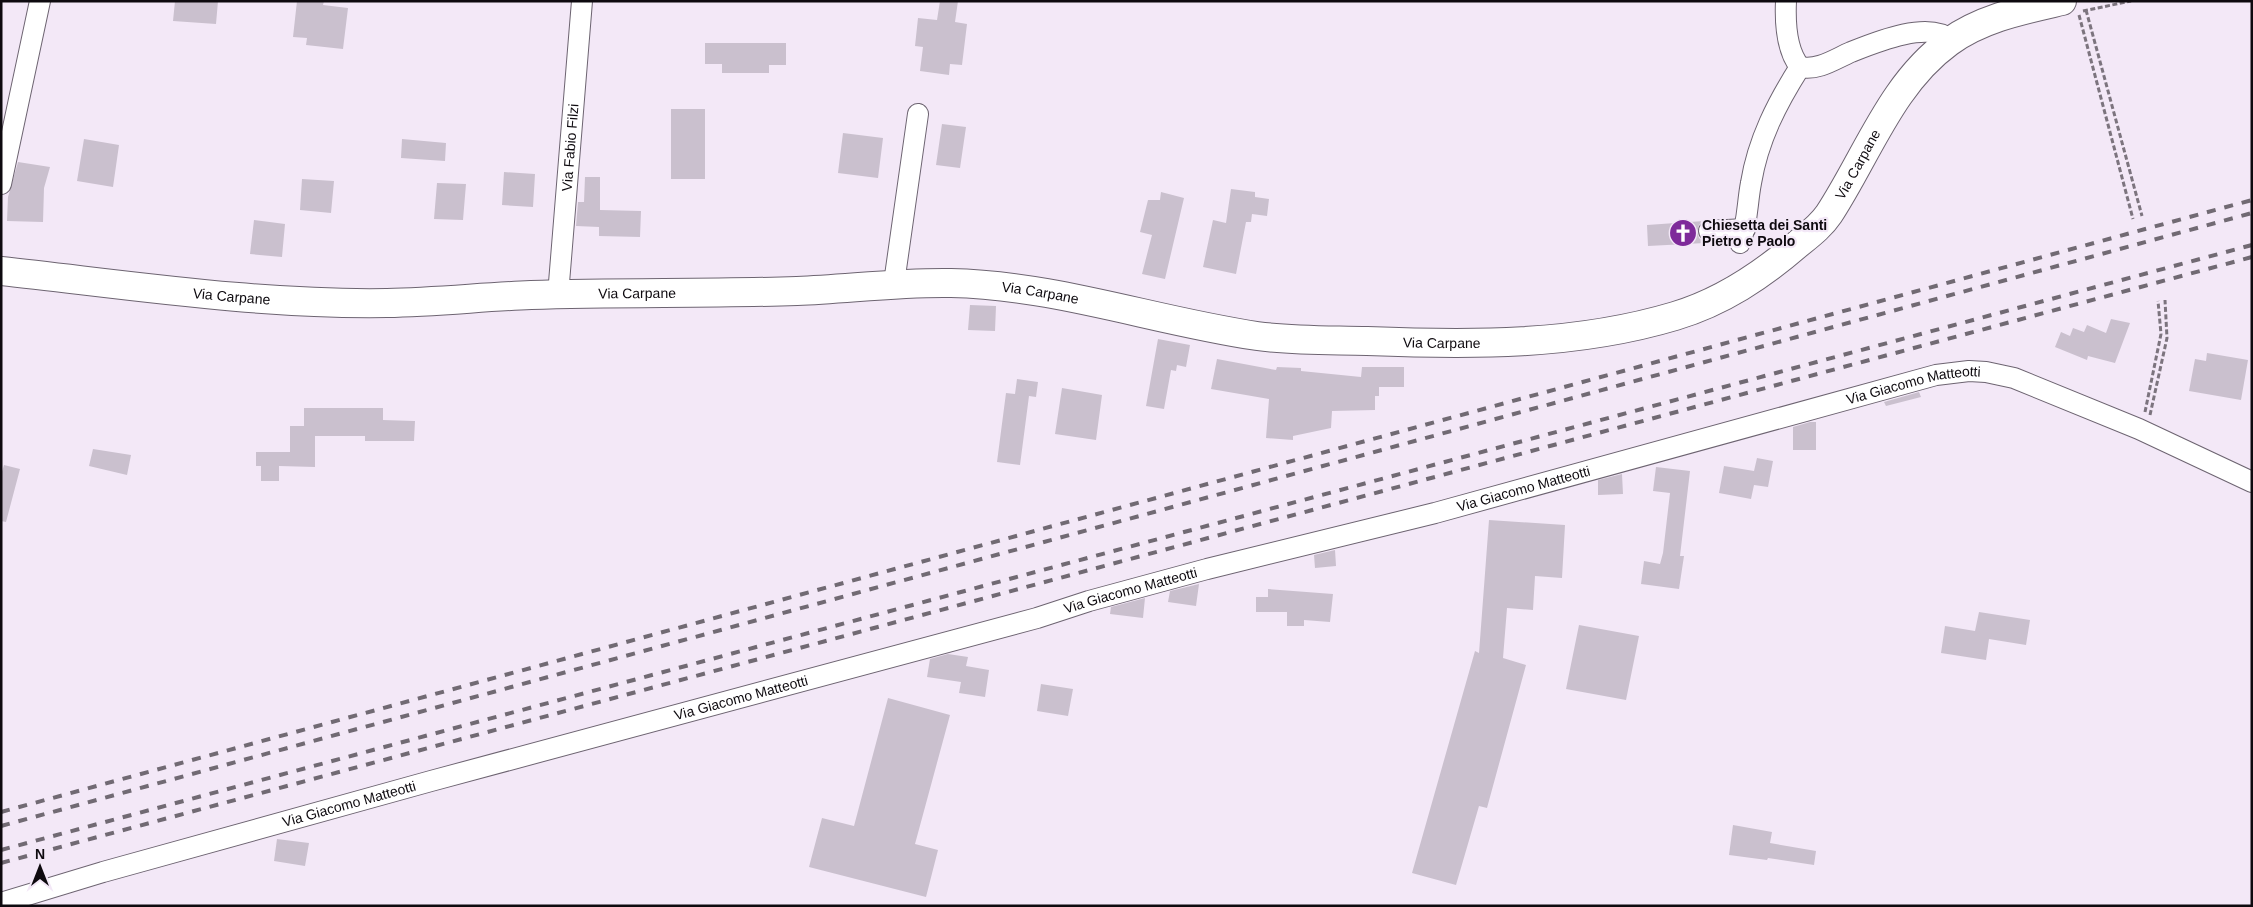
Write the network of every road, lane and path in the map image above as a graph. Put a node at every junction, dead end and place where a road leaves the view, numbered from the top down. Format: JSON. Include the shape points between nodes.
{"nodes":[{"id":1,"x":40,"y":1,"type":"edge"},
{"id":2,"x":582,"y":1,"type":"edge"},
{"id":3,"x":1786,"y":1,"type":"edge"},
{"id":4,"x":2131,"y":1,"type":"edge"},
{"id":5,"x":2074,"y":6,"type":"edge"},
{"id":6,"x":1951,"y":40,"type":"junction"},
{"id":7,"x":1800,"y":67,"type":"junction"},
{"id":8,"x":918,"y":114,"type":"dead end"},
{"id":9,"x":1,"y":184,"type":"edge"},
{"id":10,"x":2142,"y":216,"type":"dead end"},
{"id":11,"x":2133,"y":219,"type":"dead end"},
{"id":12,"x":1709,"y":232,"type":"dead end"},
{"id":13,"x":1,"y":271,"type":"edge"},
{"id":14,"x":894,"y":283,"type":"junction"},
{"id":15,"x":558,"y":295,"type":"junction"},
{"id":16,"x":2165,"y":300,"type":"dead end"},
{"id":17,"x":2158,"y":301,"type":"dead end"},
{"id":18,"x":2152,"y":407,"type":"dead end"},
{"id":19,"x":2143,"y":420,"type":"dead end"},
{"id":20,"x":2252,"y":482,"type":"edge"},
{"id":21,"x":1,"y":904,"type":"edge"}],
"edges":[{"from":1,"to":9,"type":"street"},
{"from":2,"to":15,"type":"street","name":"Via Fabio Filzi"},
{"from":3,"to":7,"type":"street","via":[[1788,34],[1795,61]]},
{"from":4,"to":5,"type":"path"},
{"from":5,"to":6,"type":"street","name":"Via Carpane","via":[[1998,16]]},
{"from":5,"to":10,"type":"path"},
{"from":5,"to":11,"type":"path"},
{"from":6,"to":7,"type":"street","via":[[1938,32],[1905,34],[1821,66]]},
{"from":6,"to":14,"type":"street","name":"Via Carpane","via":[[1926,62],[1897,96],[1826,220],[1773,265],[1738,290],[1703,307],[1589,336],[1518,342],[1287,339],[1256,336],[1021,289],[953,283]]},
{"from":7,"to":12,"type":"street","via":[[1764,133],[1751,181],[1742,236]]},
{"from":8,"to":14,"type":"street"},
{"from":13,"to":15,"type":"street","name":"Via Carpane","via":[[314,303],[391,303]]},
{"from":14,"to":15,"type":"street","name":"Via Carpane","via":[[803,291]]},
{"from":16,"to":18,"type":"path","via":[[2167,338]]},
{"from":17,"to":19,"type":"path","via":[[2161,334]]},
{"from":20,"to":21,"type":"street","name":"Via Giacomo Matteotti","via":[[2139,429],[2014,378],[1969,371],[1936,375],[1435,513],[1098,598],[1028,620],[412,786]]}]}
